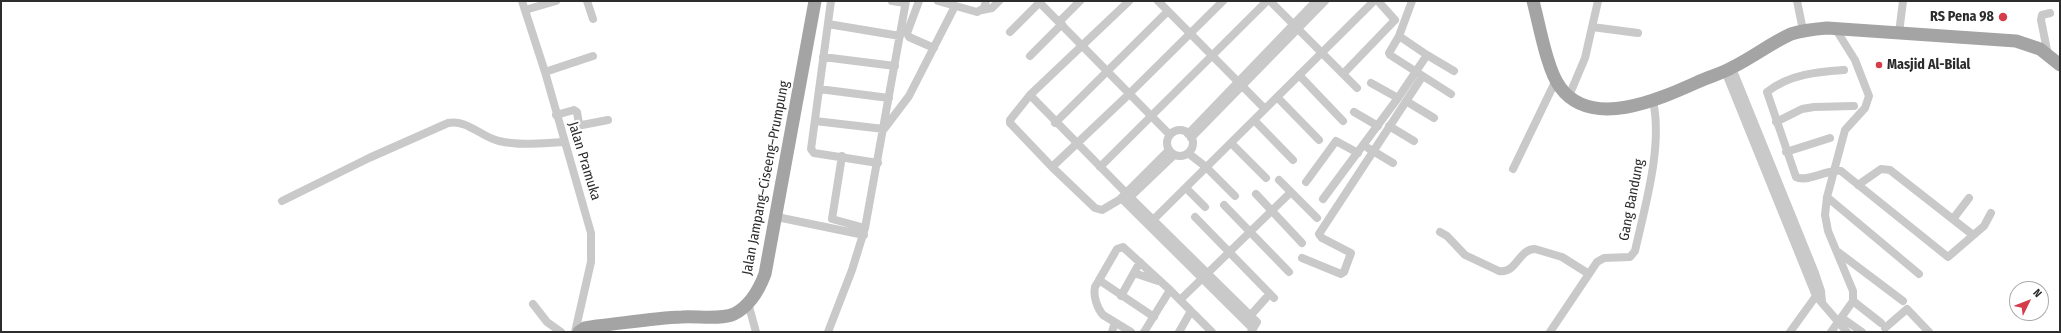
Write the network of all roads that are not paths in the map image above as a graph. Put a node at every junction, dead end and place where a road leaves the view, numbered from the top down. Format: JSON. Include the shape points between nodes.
{"nodes":[{"id":1,"x":522,"y":1,"type":"edge"},
{"id":2,"x":556,"y":1,"type":"edge"},
{"id":3,"x":587,"y":1,"type":"edge"},
{"id":4,"x":815,"y":1,"type":"edge"},
{"id":5,"x":831,"y":1,"type":"edge"},
{"id":6,"x":892,"y":1,"type":"edge"},
{"id":7,"x":919,"y":1,"type":"edge"},
{"id":8,"x":938,"y":1,"type":"edge"},
{"id":9,"x":986,"y":1,"type":"edge"},
{"id":10,"x":999,"y":1,"type":"edge"},
{"id":11,"x":1080,"y":1,"type":"edge"},
{"id":12,"x":1130,"y":1,"type":"edge"},
{"id":13,"x":1158,"y":1,"type":"edge"},
{"id":14,"x":1223,"y":1,"type":"edge"},
{"id":15,"x":1267,"y":1,"type":"edge"},
{"id":16,"x":1270,"y":1,"type":"edge"},
{"id":17,"x":1316,"y":1,"type":"edge"},
{"id":18,"x":1325,"y":1,"type":"edge"},
{"id":19,"x":1374,"y":1,"type":"edge"},
{"id":20,"x":1378,"y":1,"type":"edge"},
{"id":21,"x":1412,"y":1,"type":"edge"},
{"id":22,"x":1533,"y":1,"type":"edge"},
{"id":23,"x":1598,"y":1,"type":"edge"},
{"id":24,"x":1797,"y":1,"type":"edge"},
{"id":25,"x":1903,"y":1,"type":"edge"},
{"id":26,"x":905,"y":2,"type":"edge"},
{"id":27,"x":1039,"y":2,"type":"edge"},
{"id":28,"x":955,"y":6,"type":"junction"},
{"id":29,"x":525,"y":10,"type":"junction"},
{"id":30,"x":982,"y":10,"type":"junction"},
{"id":31,"x":1168,"y":11,"type":"junction"},
{"id":32,"x":2050,"y":13,"type":"dead end"},
{"id":33,"x":593,"y":19,"type":"dead end"},
{"id":34,"x":1060,"y":23,"type":"junction"},
{"id":35,"x":828,"y":24,"type":"junction"},
{"id":36,"x":1592,"y":26,"type":"junction"},
{"id":37,"x":1296,"y":27,"type":"junction"},
{"id":38,"x":1835,"y":28,"type":"junction"},
{"id":39,"x":1803,"y":30,"type":"junction"},
{"id":40,"x":1010,"y":32,"type":"dead end"},
{"id":41,"x":1899,"y":32,"type":"junction"},
{"id":42,"x":1190,"y":33,"type":"junction"},
{"id":43,"x":1638,"y":33,"type":"dead end"},
{"id":44,"x":900,"y":36,"type":"junction"},
{"id":45,"x":1399,"y":36,"type":"junction"},
{"id":46,"x":1084,"y":46,"type":"junction"},
{"id":47,"x":934,"y":48,"type":"junction"},
{"id":48,"x":1322,"y":53,"type":"junction"},
{"id":49,"x":1212,"y":55,"type":"junction"},
{"id":50,"x":1427,"y":55,"type":"junction"},
{"id":51,"x":2048,"y":55,"type":"junction"},
{"id":52,"x":593,"y":56,"type":"dead end"},
{"id":53,"x":1030,"y":56,"type":"dead end"},
{"id":54,"x":823,"y":57,"type":"junction"},
{"id":55,"x":2060,"y":65,"type":"edge"},
{"id":56,"x":895,"y":66,"type":"junction"},
{"id":57,"x":1729,"y":70,"type":"junction"},
{"id":58,"x":1844,"y":70,"type":"dead end"},
{"id":59,"x":1108,"y":71,"type":"junction"},
{"id":60,"x":1454,"y":71,"type":"dead end"},
{"id":61,"x":545,"y":72,"type":"junction"},
{"id":62,"x":1343,"y":74,"type":"junction"},
{"id":63,"x":1299,"y":75,"type":"junction"},
{"id":64,"x":1419,"y":75,"type":"junction"},
{"id":65,"x":1556,"y":80,"type":"junction"},
{"id":66,"x":1371,"y":83,"type":"dead end"},
{"id":67,"x":1240,"y":84,"type":"junction"},
{"id":68,"x":1357,"y":88,"type":"dead end"},
{"id":69,"x":819,"y":89,"type":"junction"},
{"id":70,"x":1130,"y":93,"type":"junction"},
{"id":71,"x":1451,"y":94,"type":"dead end"},
{"id":72,"x":1030,"y":95,"type":"junction"},
{"id":73,"x":1569,"y":96,"type":"junction"},
{"id":74,"x":889,"y":98,"type":"junction"},
{"id":75,"x":1277,"y":98,"type":"junction"},
{"id":76,"x":1402,"y":100,"type":"junction"},
{"id":77,"x":1653,"y":101,"type":"junction"},
{"id":78,"x":1854,"y":106,"type":"dead end"},
{"id":79,"x":1265,"y":109,"type":"junction"},
{"id":80,"x":1354,"y":112,"type":"dead end"},
{"id":81,"x":556,"y":115,"type":"junction"},
{"id":82,"x":1152,"y":115,"type":"junction"},
{"id":83,"x":1434,"y":118,"type":"dead end"},
{"id":84,"x":608,"y":120,"type":"dead end"},
{"id":85,"x":1254,"y":120,"type":"junction"},
{"id":86,"x":814,"y":121,"type":"junction"},
{"id":87,"x":1344,"y":121,"type":"dead end"},
{"id":88,"x":1055,"y":122,"type":"junction"},
{"id":89,"x":1776,"y":122,"type":"junction"},
{"id":90,"x":1378,"y":126,"type":"junction"},
{"id":91,"x":1389,"y":126,"type":"junction"},
{"id":92,"x":884,"y":129,"type":"junction"},
{"id":93,"x":1170,"y":135,"type":"junction"},
{"id":94,"x":1189,"y":136,"type":"junction"},
{"id":95,"x":1830,"y":138,"type":"dead end"},
{"id":96,"x":1319,"y":140,"type":"dead end"},
{"id":97,"x":1414,"y":141,"type":"dead end"},
{"id":98,"x":565,"y":142,"type":"junction"},
{"id":99,"x":1231,"y":143,"type":"junction"},
{"id":100,"x":1076,"y":144,"type":"junction"},
{"id":101,"x":1364,"y":145,"type":"junction"},
{"id":102,"x":1372,"y":151,"type":"junction"},
{"id":103,"x":1786,"y":152,"type":"junction"},
{"id":104,"x":1172,"y":153,"type":"junction"},
{"id":105,"x":1188,"y":153,"type":"junction"},
{"id":106,"x":1358,"y":153,"type":"junction"},
{"id":107,"x":842,"y":156,"type":"junction"},
{"id":108,"x":1293,"y":160,"type":"dead end"},
{"id":109,"x":878,"y":163,"type":"junction"},
{"id":110,"x":1393,"y":163,"type":"dead end"},
{"id":111,"x":1052,"y":167,"type":"junction"},
{"id":112,"x":1100,"y":167,"type":"junction"},
{"id":113,"x":1206,"y":167,"type":"junction"},
{"id":114,"x":1513,"y":169,"type":"dead end"},
{"id":115,"x":1834,"y":170,"type":"junction"},
{"id":116,"x":1266,"y":178,"type":"dead end"},
{"id":117,"x":1279,"y":180,"type":"dead end"},
{"id":118,"x":1306,"y":182,"type":"dead end"},
{"id":119,"x":1858,"y":185,"type":"junction"},
{"id":120,"x":1186,"y":188,"type":"junction"},
{"id":121,"x":1292,"y":192,"type":"junction"},
{"id":122,"x":1256,"y":194,"type":"dead end"},
{"id":123,"x":1235,"y":196,"type":"dead end"},
{"id":124,"x":1827,"y":197,"type":"junction"},
{"id":125,"x":1124,"y":198,"type":"junction"},
{"id":126,"x":1969,"y":198,"type":"dead end"},
{"id":127,"x":1323,"y":199,"type":"dead end"},
{"id":128,"x":282,"y":201,"type":"dead end"},
{"id":129,"x":1224,"y":205,"type":"dead end"},
{"id":130,"x":1205,"y":207,"type":"dead end"},
{"id":131,"x":1272,"y":211,"type":"junction"},
{"id":132,"x":1991,"y":213,"type":"dead end"},
{"id":133,"x":777,"y":217,"type":"junction"},
{"id":134,"x":1195,"y":217,"type":"dead end"},
{"id":135,"x":1317,"y":218,"type":"dead end"},
{"id":136,"x":1953,"y":219,"type":"junction"},
{"id":137,"x":1153,"y":220,"type":"junction"},
{"id":138,"x":865,"y":231,"type":"junction"},
{"id":139,"x":1251,"y":232,"type":"junction"},
{"id":140,"x":1440,"y":232,"type":"dead end"},
{"id":141,"x":1973,"y":235,"type":"junction"},
{"id":142,"x":1302,"y":243,"type":"dead end"},
{"id":143,"x":1230,"y":252,"type":"junction"},
{"id":144,"x":1838,"y":252,"type":"junction"},
{"id":145,"x":1302,"y":258,"type":"dead end"},
{"id":146,"x":1140,"y":262,"type":"junction"},
{"id":147,"x":1134,"y":272,"type":"junction"},
{"id":148,"x":1289,"y":272,"type":"dead end"},
{"id":149,"x":1589,"y":274,"type":"junction"},
{"id":150,"x":1919,"y":274,"type":"dead end"},
{"id":151,"x":1205,"y":276,"type":"junction"},
{"id":152,"x":1098,"y":280,"type":"junction"},
{"id":153,"x":1162,"y":283,"type":"junction"},
{"id":154,"x":1170,"y":290,"type":"junction"},
{"id":155,"x":1121,"y":296,"type":"junction"},
{"id":156,"x":1816,"y":296,"type":"junction"},
{"id":157,"x":1180,"y":300,"type":"junction"},
{"id":158,"x":1903,"y":300,"type":"dead end"},
{"id":159,"x":1852,"y":301,"type":"junction"},
{"id":160,"x":1822,"y":302,"type":"junction"},
{"id":161,"x":748,"y":303,"type":"junction"},
{"id":162,"x":533,"y":304,"type":"dead end"},
{"id":163,"x":1191,"y":311,"type":"junction"},
{"id":164,"x":1250,"y":316,"type":"junction"},
{"id":165,"x":1154,"y":317,"type":"junction"},
{"id":166,"x":1840,"y":320,"type":"junction"},
{"id":167,"x":1115,"y":322,"type":"junction"},
{"id":168,"x":1252,"y":331,"type":"edge"},
{"id":169,"x":1925,"y":331,"type":"edge"},
{"id":170,"x":561,"y":332,"type":"edge"},
{"id":171,"x":575,"y":332,"type":"edge"},
{"id":172,"x":579,"y":332,"type":"edge"},
{"id":173,"x":756,"y":332,"type":"edge"},
{"id":174,"x":828,"y":332,"type":"edge"},
{"id":175,"x":1112,"y":332,"type":"edge"},
{"id":176,"x":1131,"y":332,"type":"edge"},
{"id":177,"x":1144,"y":332,"type":"edge"},
{"id":178,"x":1179,"y":332,"type":"edge"},
{"id":179,"x":1212,"y":332,"type":"edge"},
{"id":180,"x":1550,"y":332,"type":"edge"},
{"id":181,"x":1790,"y":332,"type":"edge"},
{"id":182,"x":1831,"y":332,"type":"edge"},
{"id":183,"x":1847,"y":332,"type":"edge"},
{"id":184,"x":1862,"y":332,"type":"edge"}],
"edges":[{"from":1,"to":29,"type":"street","name":"Jalan Pramuka"},
{"from":2,"to":29,"type":"street"},
{"from":3,"to":33,"type":"street"},
{"from":4,"to":133,"type":"main road","name":"Jalan Jampang–Ciseeng–Prumpung"},
{"from":5,"to":35,"type":"street"},
{"from":6,"to":26,"type":"street"},
{"from":7,"to":47,"type":"street","via":[[906,34]]},
{"from":8,"to":28,"type":"street"},
{"from":9,"to":30,"type":"street"},
{"from":10,"to":30,"type":"street","via":[[992,8]]},
{"from":11,"to":34,"type":"street"},
{"from":12,"to":46,"type":"street"},
{"from":13,"to":31,"type":"street"},
{"from":14,"to":42,"type":"street"},
{"from":15,"to":49,"type":"street"},
{"from":16,"to":37,"type":"street"},
{"from":17,"to":37,"type":"street"},
{"from":18,"to":37,"type":"street"},
{"from":19,"to":48,"type":"street"},
{"from":20,"to":62,"type":"street","via":[[1394,17],[1394,22]]},
{"from":21,"to":45,"type":"street"},
{"from":22,"to":65,"type":"main road"},
{"from":23,"to":36,"type":"street"},
{"from":24,"to":39,"type":"street"},
{"from":25,"to":41,"type":"street"},
{"from":26,"to":44,"type":"street"},
{"from":27,"to":34,"type":"street"},
{"from":27,"to":40,"type":"street"},
{"from":28,"to":30,"type":"street","via":[[977,12]]},
{"from":28,"to":47,"type":"street"},
{"from":29,"to":61,"type":"street","name":"Jalan Pramuka"},
{"from":31,"to":42,"type":"street"},
{"from":31,"to":59,"type":"street"},
{"from":32,"to":51,"type":"street","via":[[2042,15],[2041,20]]},
{"from":34,"to":46,"type":"street"},
{"from":34,"to":53,"type":"street"},
{"from":35,"to":44,"type":"street"},
{"from":35,"to":54,"type":"street"},
{"from":36,"to":43,"type":"street"},
{"from":36,"to":73,"type":"street","via":[[1585,58]]},
{"from":37,"to":48,"type":"street"},
{"from":37,"to":67,"type":"street"},
{"from":38,"to":39,"type":"main road"},
{"from":38,"to":41,"type":"main road"},
{"from":38,"to":115,"type":"street","via":[[1855,60],[1869,98],[1861,114],[1845,130]]},
{"from":39,"to":57,"type":"main road"},
{"from":41,"to":51,"type":"main road","via":[[2016,41],[2040,49]]},
{"from":42,"to":49,"type":"street"},
{"from":42,"to":70,"type":"street"},
{"from":44,"to":56,"type":"street"},
{"from":45,"to":50,"type":"street"},
{"from":45,"to":64,"type":"street","via":[[1389,53],[1390,56]]},
{"from":46,"to":59,"type":"street"},
{"from":46,"to":72,"type":"street"},
{"from":47,"to":92,"type":"street","via":[[910,96]]},
{"from":48,"to":62,"type":"street"},
{"from":48,"to":63,"type":"street"},
{"from":49,"to":67,"type":"street"},
{"from":49,"to":82,"type":"street"},
{"from":50,"to":60,"type":"street"},
{"from":50,"to":64,"type":"street"},
{"from":51,"to":55,"type":"main road"},
{"from":52,"to":61,"type":"street"},
{"from":54,"to":56,"type":"street"},
{"from":54,"to":69,"type":"street"},
{"from":56,"to":74,"type":"street"},
{"from":57,"to":77,"type":"main road"},
{"from":57,"to":156,"type":"street"},
{"from":57,"to":160,"type":"street","via":[[1815,273]]},
{"from":58,"to":89,"type":"street","via":[[1805,74],[1768,91],[1767,96]]},
{"from":59,"to":70,"type":"street"},
{"from":59,"to":88,"type":"street"},
{"from":61,"to":81,"type":"street","name":"Jalan Pramuka"},
{"from":62,"to":68,"type":"street"},
{"from":63,"to":75,"type":"street"},
{"from":63,"to":87,"type":"street"},
{"from":64,"to":71,"type":"street"},
{"from":64,"to":76,"type":"street"},
{"from":65,"to":73,"type":"main road"},
{"from":65,"to":114,"type":"street"},
{"from":66,"to":76,"type":"street"},
{"from":67,"to":79,"type":"street"},
{"from":67,"to":94,"type":"street"},
{"from":69,"to":74,"type":"street"},
{"from":69,"to":86,"type":"street"},
{"from":70,"to":82,"type":"street"},
{"from":70,"to":100,"type":"street"},
{"from":72,"to":88,"type":"street"},
{"from":72,"to":111,"type":"street","via":[[1011,116],[1010,123]]},
{"from":73,"to":77,"type":"main road","via":[[1580,104],[1608,109]]},
{"from":74,"to":92,"type":"street"},
{"from":75,"to":79,"type":"street"},
{"from":75,"to":96,"type":"street"},
{"from":76,"to":83,"type":"street"},
{"from":76,"to":90,"type":"street"},
{"from":76,"to":91,"type":"street"},
{"from":77,"to":149,"type":"street","name":"Gang Bandung","via":[[1657,117],[1656,142],[1635,251],[1628,257],[1600,260]]},
{"from":78,"to":89,"type":"street","via":[[1808,108]]},
{"from":79,"to":85,"type":"street"},
{"from":80,"to":90,"type":"street"},
{"from":81,"to":84,"type":"street","via":[[574,110],[577,112],[579,124],[582,125]]},
{"from":81,"to":98,"type":"street","name":"Jalan Pramuka"},
{"from":82,"to":93,"type":"street"},
{"from":82,"to":112,"type":"street"},
{"from":85,"to":99,"type":"street"},
{"from":85,"to":108,"type":"street"},
{"from":86,"to":92,"type":"street"},
{"from":86,"to":107,"type":"street","via":[[811,151]]},
{"from":88,"to":100,"type":"street"},
{"from":89,"to":103,"type":"street"},
{"from":90,"to":101,"type":"street"},
{"from":91,"to":97,"type":"street"},
{"from":91,"to":102,"type":"street"},
{"from":92,"to":109,"type":"street"},
{"from":93,"to":94,"type":"street","via":[[1178,131]]},
{"from":93,"to":104,"type":"street","via":[[1167,145]]},
{"from":94,"to":105,"type":"street","via":[[1191,149]]},
{"from":95,"to":103,"type":"street"},
{"from":98,"to":128,"type":"street","via":[[507,142],[487,138],[462,123],[448,123]]},
{"from":98,"to":171,"type":"street","name":"Jalan Pramuka","via":[[591,233],[591,262]]},
{"from":99,"to":113,"type":"street"},
{"from":99,"to":116,"type":"street"},
{"from":100,"to":111,"type":"street"},
{"from":100,"to":112,"type":"street"},
{"from":101,"to":102,"type":"street"},
{"from":101,"to":106,"type":"street"},
{"from":102,"to":110,"type":"street"},
{"from":102,"to":145,"type":"street","via":[[1319,234],[1351,253],[1344,272],[1341,274]]},
{"from":103,"to":115,"type":"street","via":[[1799,179]]},
{"from":104,"to":105,"type":"street"},
{"from":104,"to":125,"type":"street"},
{"from":105,"to":113,"type":"street"},
{"from":106,"to":118,"type":"street","via":[[1336,141]]},
{"from":106,"to":127,"type":"street"},
{"from":107,"to":109,"type":"street"},
{"from":107,"to":138,"type":"street","via":[[832,219]]},
{"from":109,"to":138,"type":"street"},
{"from":111,"to":125,"type":"street","via":[[1095,208],[1102,210]]},
{"from":112,"to":125,"type":"street"},
{"from":113,"to":120,"type":"street"},
{"from":113,"to":123,"type":"street"},
{"from":115,"to":119,"type":"street","via":[[1840,171]]},
{"from":115,"to":124,"type":"street"},
{"from":117,"to":121,"type":"street"},
{"from":119,"to":136,"type":"street","via":[[1885,168]]},
{"from":119,"to":141,"type":"street","via":[[1948,257]]},
{"from":120,"to":130,"type":"street"},
{"from":120,"to":137,"type":"street"},
{"from":121,"to":131,"type":"street"},
{"from":121,"to":135,"type":"street"},
{"from":122,"to":131,"type":"street"},
{"from":124,"to":144,"type":"street","via":[[1825,223]]},
{"from":124,"to":150,"type":"street"},
{"from":125,"to":137,"type":"street"},
{"from":125,"to":151,"type":"street"},
{"from":126,"to":136,"type":"street"},
{"from":129,"to":139,"type":"street"},
{"from":131,"to":139,"type":"street"},
{"from":131,"to":142,"type":"street"},
{"from":132,"to":141,"type":"street","via":[[1984,226]]},
{"from":133,"to":138,"type":"street"},
{"from":133,"to":161,"type":"main road","name":"Jalan Jampang–Ciseeng–Prumpung","via":[[761,286]]},
{"from":134,"to":143,"type":"street"},
{"from":136,"to":141,"type":"street"},
{"from":137,"to":151,"type":"street"},
{"from":138,"to":174,"type":"street"},
{"from":139,"to":143,"type":"street"},
{"from":139,"to":148,"type":"street"},
{"from":140,"to":149,"type":"street","via":[[1465,255],[1505,272],[1525,253],[1535,249],[1562,257]]},
{"from":143,"to":151,"type":"street"},
{"from":143,"to":164,"type":"street","via":[[1270,298]]},
{"from":144,"to":158,"type":"street"},
{"from":144,"to":159,"type":"street","via":[[1853,291]]},
{"from":146,"to":147,"type":"street"},
{"from":146,"to":152,"type":"street","via":[[1125,248],[1120,247]]},
{"from":146,"to":153,"type":"street"},
{"from":147,"to":153,"type":"street"},
{"from":147,"to":155,"type":"street"},
{"from":149,"to":180,"type":"street","name":"Gang Bandung"},
{"from":151,"to":157,"type":"street"},
{"from":151,"to":164,"type":"street"},
{"from":151,"to":168,"type":"street"},
{"from":152,"to":155,"type":"street"},
{"from":152,"to":167,"type":"street","via":[[1094,292],[1100,312]]},
{"from":153,"to":154,"type":"street"},
{"from":154,"to":157,"type":"street"},
{"from":154,"to":165,"type":"street"},
{"from":155,"to":165,"type":"street"},
{"from":156,"to":160,"type":"street"},
{"from":156,"to":181,"type":"street"},
{"from":157,"to":163,"type":"street"},
{"from":159,"to":166,"type":"street"},
{"from":159,"to":169,"type":"street","via":[[1883,325],[1907,309]]},
{"from":160,"to":166,"type":"street"},
{"from":161,"to":172,"type":"main road","name":"Jalan Jampang–Ciseeng–Prumpung","via":[[730,316],[681,317],[597,326]]},
{"from":161,"to":173,"type":"street"},
{"from":162,"to":170,"type":"street","via":[[547,322]]},
{"from":163,"to":178,"type":"street"},
{"from":163,"to":179,"type":"street"},
{"from":164,"to":168,"type":"street","via":[[1257,323]]},
{"from":165,"to":177,"type":"street"},
{"from":166,"to":182,"type":"street"},
{"from":166,"to":183,"type":"street"},
{"from":166,"to":184,"type":"street"},
{"from":167,"to":175,"type":"street"},
{"from":167,"to":176,"type":"street"}]}
